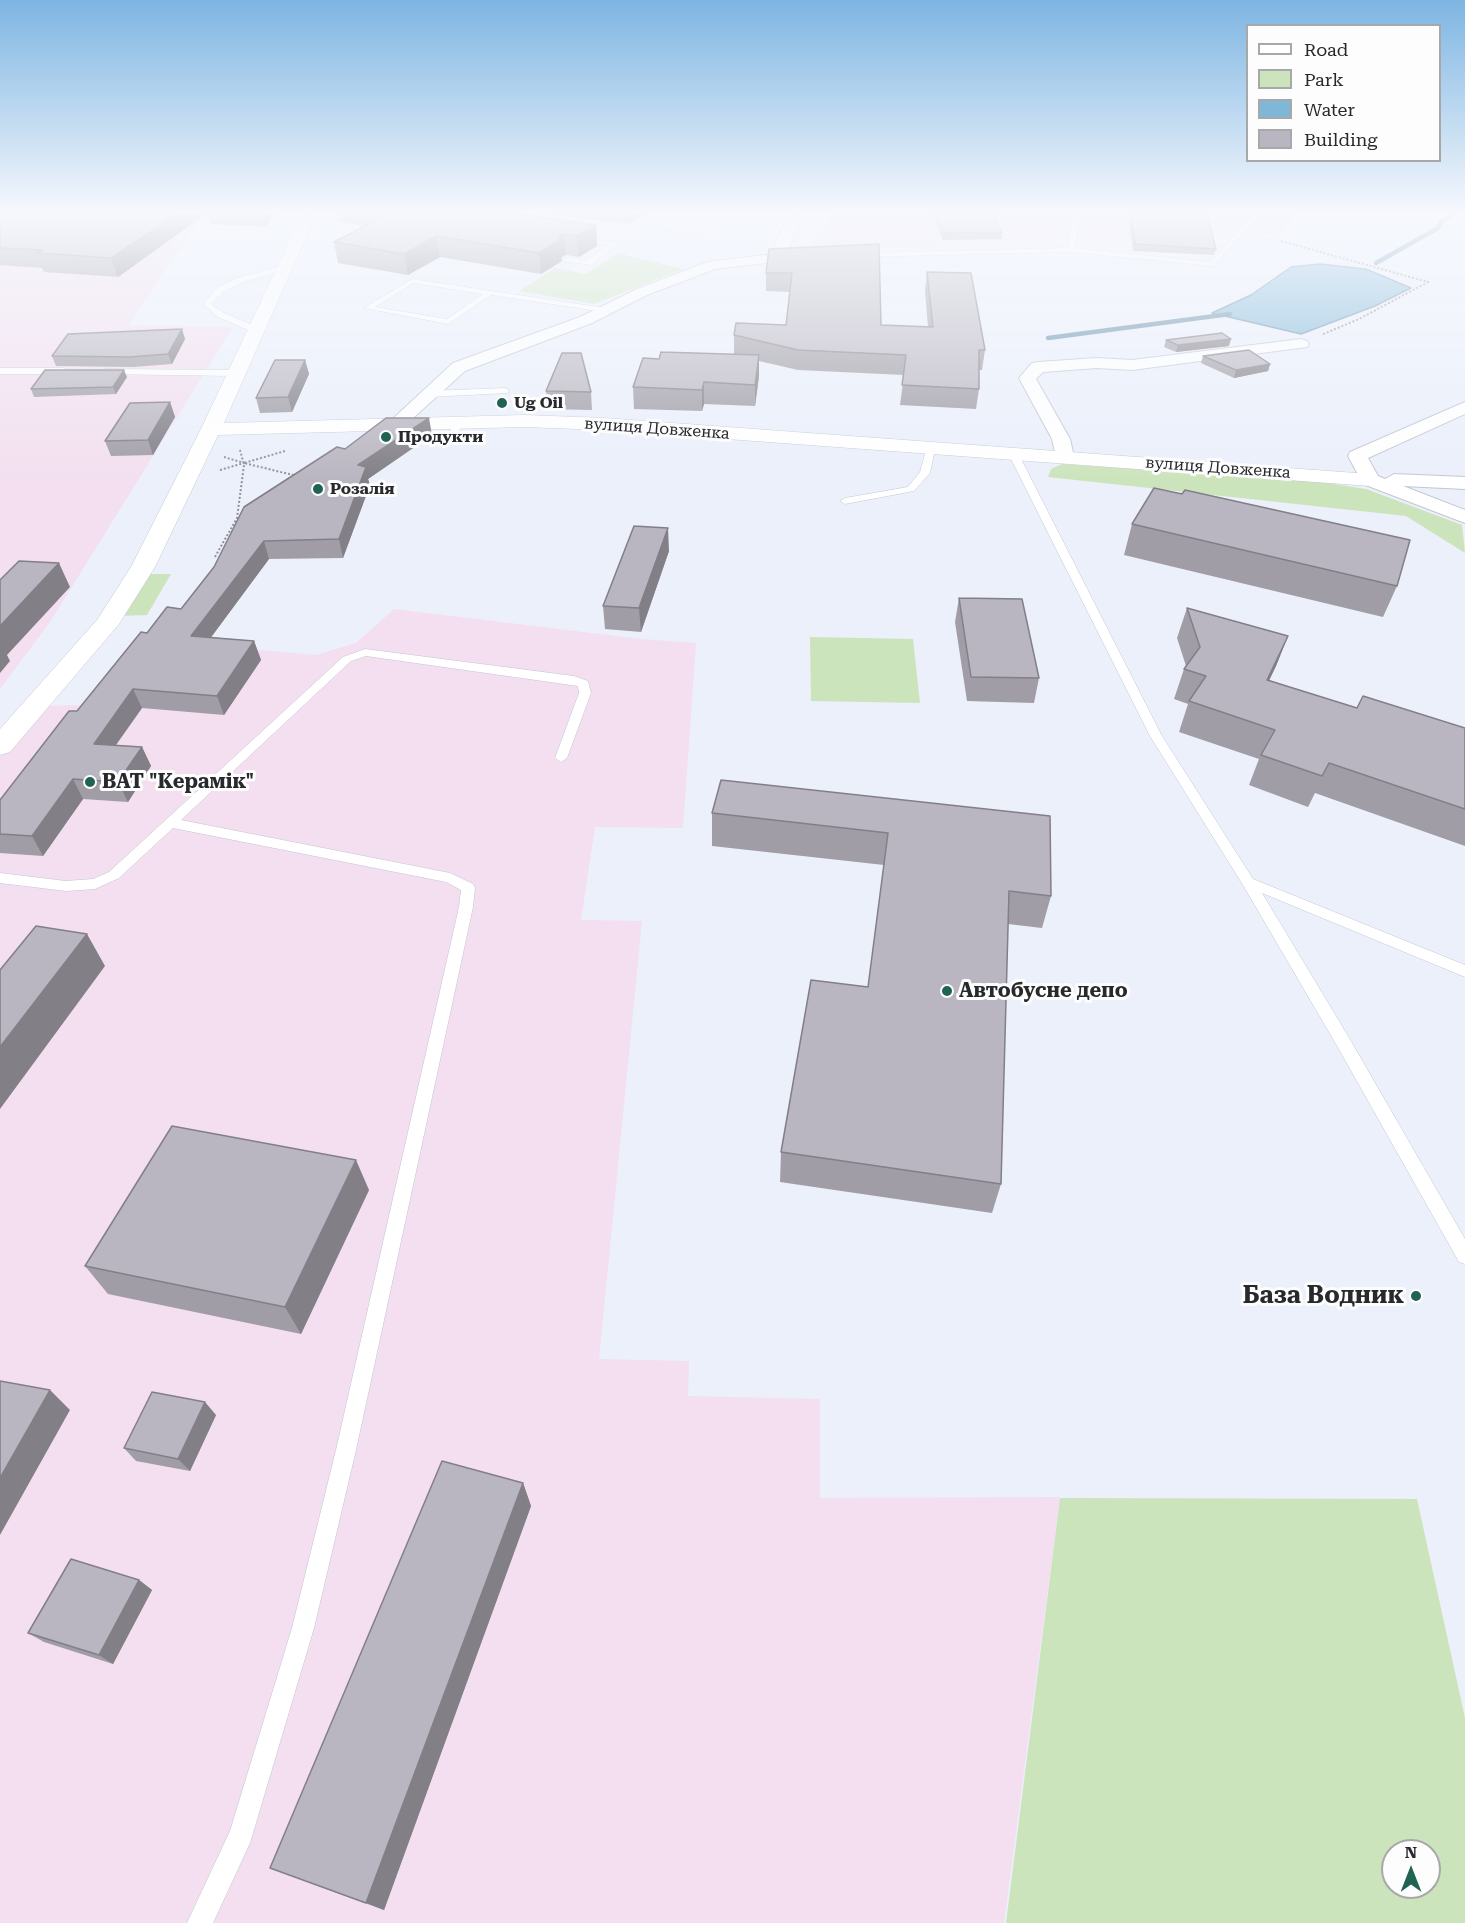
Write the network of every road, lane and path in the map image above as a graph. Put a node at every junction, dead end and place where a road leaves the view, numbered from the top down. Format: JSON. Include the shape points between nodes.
{"nodes":[{"id":1,"x":209,"y":302,"type":"edge"},
{"id":2,"x":269,"y":302,"type":"edge"},
{"id":3,"x":378,"y":302,"type":"edge"},
{"id":4,"x":477,"y":302,"type":"edge"},
{"id":5,"x":549,"y":302,"type":"edge"},
{"id":6,"x":622,"y":302,"type":"edge"},
{"id":7,"x":1391,"y":302,"type":"edge"},
{"id":8,"x":605,"y":310,"type":"junction"},
{"id":9,"x":256,"y":330,"type":"junction"},
{"id":10,"x":1301,"y":344,"type":"joint"},
{"id":11,"x":0,"y":371,"type":"edge"},
{"id":12,"x":70,"y":372,"type":"edge"},
{"id":13,"x":93,"y":372,"type":"edge"},
{"id":14,"x":236,"y":373,"type":"junction"},
{"id":15,"x":505,"y":391,"type":"dead end"},
{"id":16,"x":428,"y":394,"type":"junction"},
{"id":17,"x":1465,"y":407,"type":"edge"},
{"id":18,"x":395,"y":425,"type":"junction"},
{"id":19,"x":211,"y":429,"type":"junction"},
{"id":20,"x":238,"y":444,"type":"dead end"},
{"id":21,"x":930,"y":449,"type":"junction"},
{"id":22,"x":287,"y":450,"type":"dead end"},
{"id":23,"x":1013,"y":453,"type":"junction"},
{"id":24,"x":1065,"y":457,"type":"junction"},
{"id":25,"x":244,"y":463,"type":"junction"},
{"id":26,"x":297,"y":476,"type":"edge"},
{"id":27,"x":1370,"y":480,"type":"junction"},
{"id":28,"x":1465,"y":483,"type":"edge"},
{"id":29,"x":846,"y":501,"type":"dead end"},
{"id":30,"x":247,"y":513,"type":"edge"},
{"id":31,"x":1465,"y":517,"type":"edge"},
{"id":32,"x":237,"y":518,"type":"junction"},
{"id":33,"x":215,"y":557,"type":"dead end"},
{"id":34,"x":0,"y":746,"type":"edge"},
{"id":35,"x":561,"y":758,"type":"dead end"},
{"id":36,"x":171,"y":823,"type":"junction"},
{"id":37,"x":0,"y":878,"type":"edge"},
{"id":38,"x":1248,"y":882,"type":"junction"},
{"id":39,"x":1465,"y":971,"type":"edge"},
{"id":40,"x":1465,"y":1256,"type":"edge"},
{"id":41,"x":200,"y":1923,"type":"edge"}],
"edges":[{"from":1,"to":9,"type":"lane","via":[[207,304],[221,315]]},
{"from":2,"to":9,"type":"main road"},
{"from":3,"to":4,"type":"lane","via":[[368,308],[448,322]]},
{"from":5,"to":8,"type":"lane"},
{"from":6,"to":8,"type":"street"},
{"from":7,"to":10,"type":"path"},
{"from":8,"to":16,"type":"street","via":[[459,367]]},
{"from":9,"to":14,"type":"main road"},
{"from":10,"to":24,"type":"street","via":[[1132,365],[1038,367],[1027,378],[1061,439]]},
{"from":11,"to":12,"type":"lane"},
{"from":13,"to":14,"type":"lane"},
{"from":14,"to":19,"type":"main road"},
{"from":15,"to":16,"type":"lane"},
{"from":16,"to":18,"type":"street"},
{"from":17,"to":27,"type":"street","via":[[1357,456]]},
{"from":18,"to":19,"type":"main road","name":"вулиця Довженка"},
{"from":18,"to":21,"type":"main road","name":"вулиця Довженка","via":[[456,429],[524,422],[604,424]]},
{"from":19,"to":34,"type":"main road","via":[[148,557],[107,624]]},
{"from":20,"to":25,"type":"path"},
{"from":21,"to":23,"type":"main road","name":"вулиця Довженка"},
{"from":21,"to":29,"type":"lane","via":[[925,473],[911,489]]},
{"from":22,"to":25,"type":"path"},
{"from":23,"to":24,"type":"main road","name":"вулиця Довженка"},
{"from":23,"to":38,"type":"lane","via":[[1156,736]]},
{"from":24,"to":27,"type":"main road","name":"вулиця Довженка"},
{"from":25,"to":26,"type":"path"},
{"from":25,"to":32,"type":"path"},
{"from":27,"to":28,"type":"street","name":"вулиця Довженка"},
{"from":27,"to":31,"type":"street"},
{"from":30,"to":32,"type":"path"},
{"from":32,"to":33,"type":"path"},
{"from":35,"to":36,"type":"lane","via":[[585,693],[584,684],[364,652],[347,659]]},
{"from":36,"to":37,"type":"lane","via":[[114,875],[95,884],[66,886]]},
{"from":36,"to":41,"type":"lane","via":[[450,878],[468,888],[346,1450],[303,1628],[241,1834]]},
{"from":38,"to":39,"type":"lane"},
{"from":38,"to":40,"type":"lane"}]}
